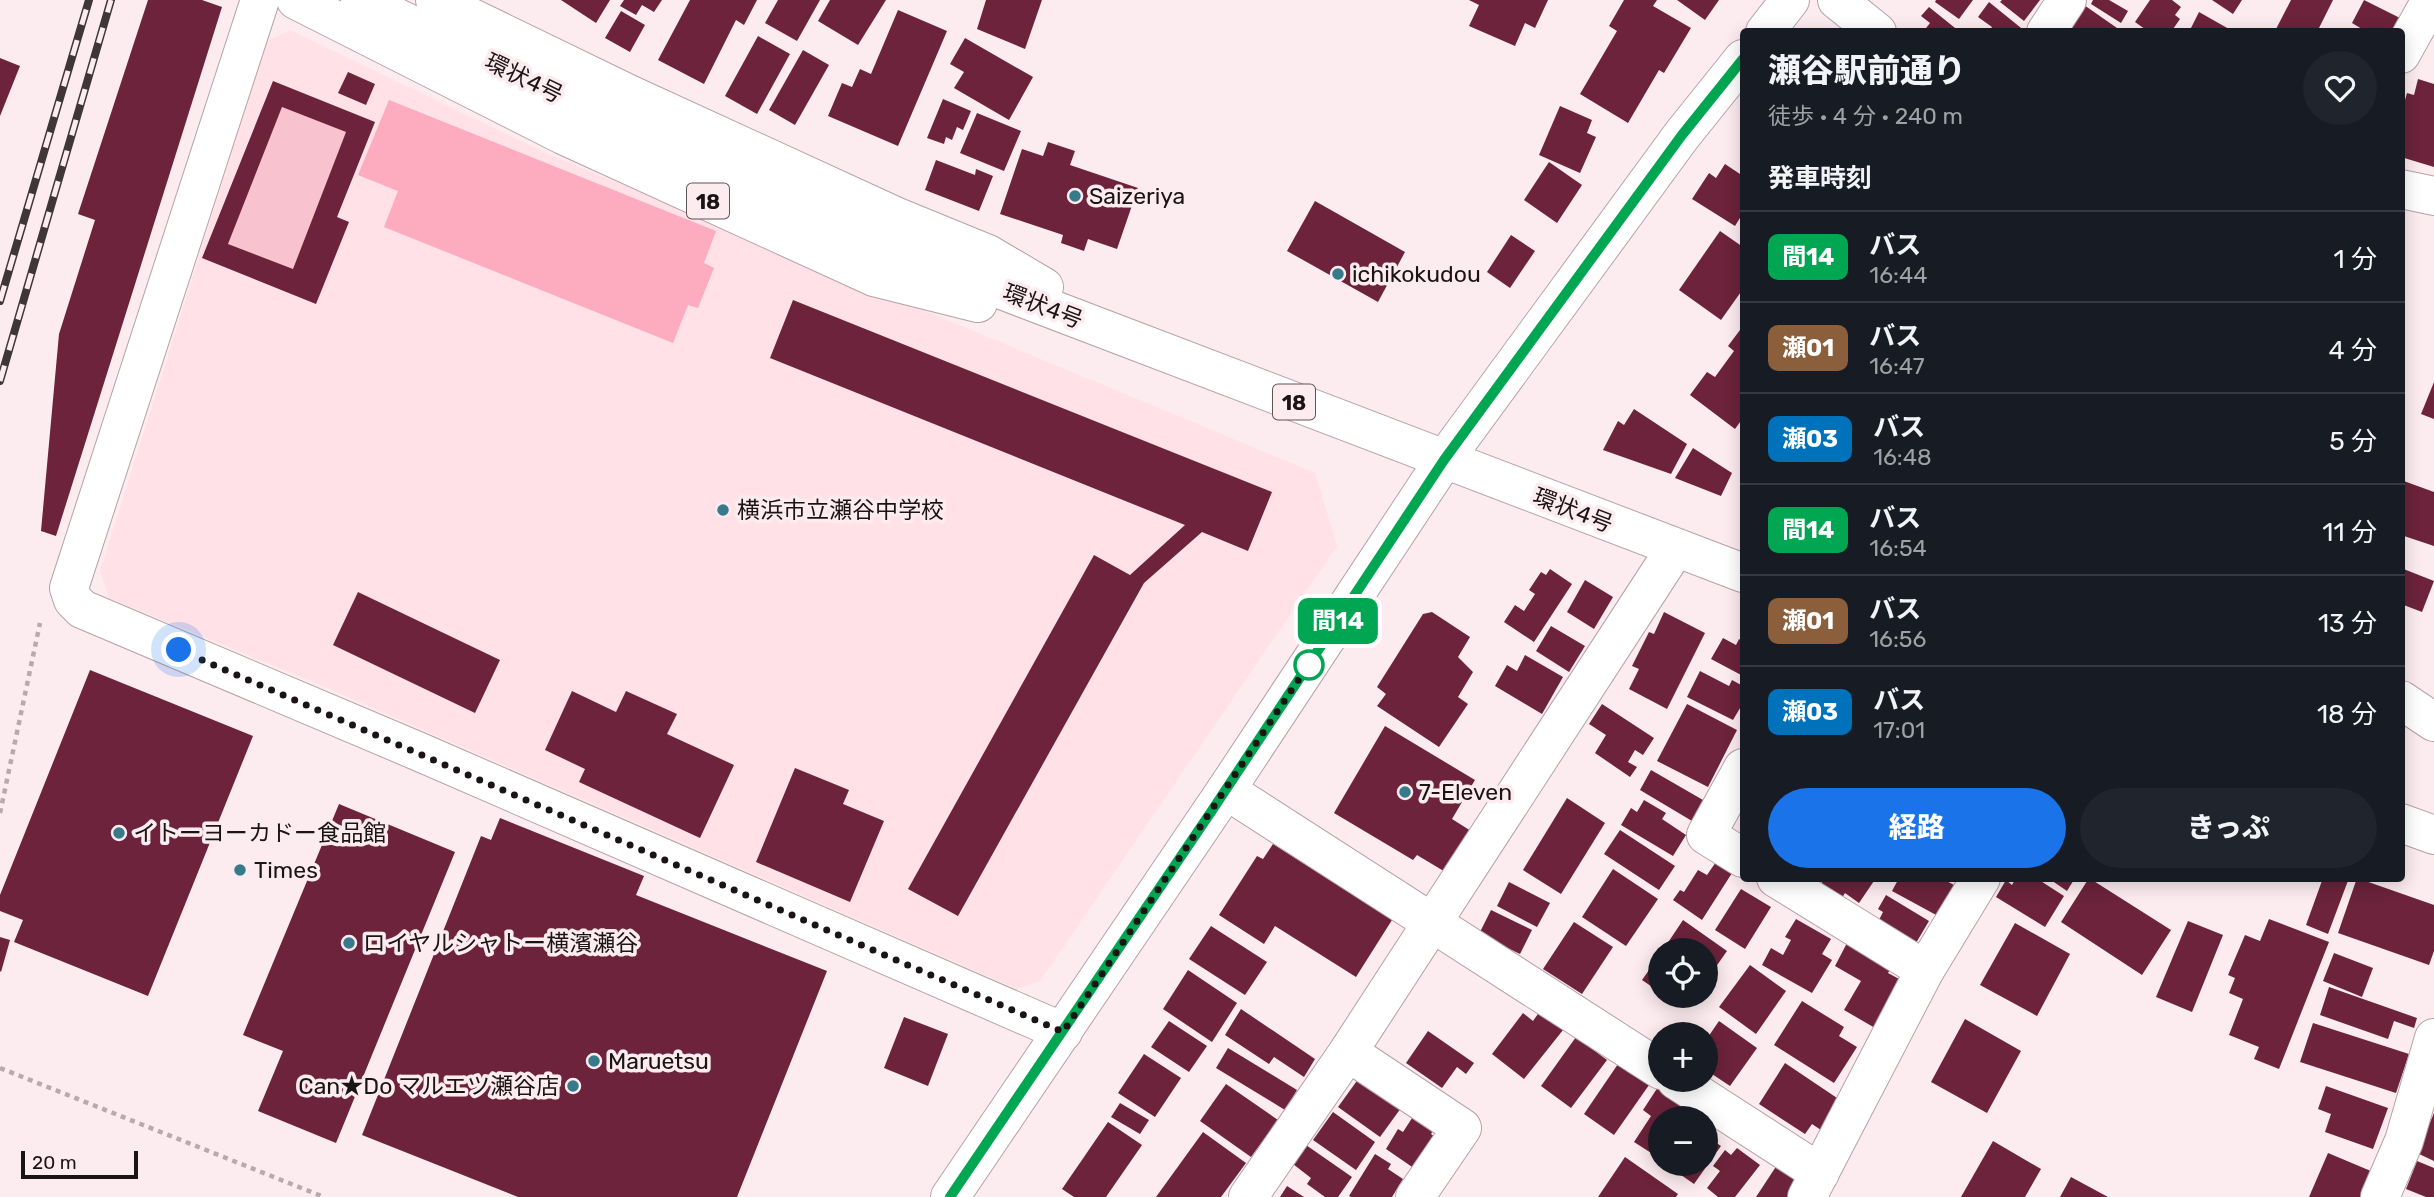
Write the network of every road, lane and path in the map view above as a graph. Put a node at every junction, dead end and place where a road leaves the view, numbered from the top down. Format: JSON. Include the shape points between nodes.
{"nodes":[{"id":1,"x":260,"y":0,"type":"edge"},
{"id":2,"x":296,"y":0,"type":"edge"},
{"id":3,"x":360,"y":0,"type":"edge"},
{"id":4,"x":435,"y":0,"type":"edge"},
{"id":5,"x":1790,"y":0,"type":"edge"},
{"id":6,"x":1837,"y":0,"type":"edge"},
{"id":7,"x":2067,"y":0,"type":"edge"},
{"id":8,"x":2431,"y":0,"type":"edge"},
{"id":9,"x":1768,"y":28,"type":"edge"},
{"id":10,"x":1872,"y":28,"type":"edge"},
{"id":11,"x":2049,"y":28,"type":"edge"},
{"id":12,"x":2405,"y":47,"type":"edge"},
{"id":13,"x":1740,"y":63,"type":"edge"},
{"id":14,"x":2405,"y":190,"type":"edge"},
{"id":15,"x":2434,"y":196,"type":"edge"},
{"id":16,"x":1143,"y":344,"type":"junction"},
{"id":17,"x":1444,"y":460,"type":"junction"},
{"id":18,"x":1675,"y":549,"type":"junction"},
{"id":19,"x":1740,"y":572,"type":"edge"},
{"id":20,"x":69,"y":588,"type":"junction"},
{"id":21,"x":2405,"y":703,"type":"edge"},
{"id":22,"x":2434,"y":722,"type":"edge"},
{"id":23,"x":1740,"y":773,"type":"edge"},
{"id":24,"x":1226,"y":790,"type":"junction"},
{"id":25,"x":0,"y":813,"type":"edge"},
{"id":26,"x":2405,"y":824,"type":"edge"},
{"id":27,"x":2434,"y":835,"type":"edge"},
{"id":28,"x":1740,"y":856,"type":"edge"},
{"id":29,"x":1782,"y":882,"type":"edge"},
{"id":30,"x":1980,"y":882,"type":"edge"},
{"id":31,"x":1432,"y":922,"type":"junction"},
{"id":32,"x":1925,"y":970,"type":"junction"},
{"id":33,"x":1063,"y":1032,"type":"junction"},
{"id":34,"x":2434,"y":1038,"type":"edge"},
{"id":35,"x":1348,"y":1052,"type":"junction"},
{"id":36,"x":1648,"y":1062,"type":"edge"},
{"id":37,"x":0,"y":1068,"type":"edge"},
{"id":38,"x":1692,"y":1092,"type":"edge"},
{"id":39,"x":1814,"y":1185,"type":"edge"},
{"id":40,"x":324,"y":1197,"type":"edge"},
{"id":41,"x":950,"y":1197,"type":"edge"},
{"id":42,"x":1248,"y":1197,"type":"edge"},
{"id":43,"x":1415,"y":1197,"type":"edge"},
{"id":44,"x":2380,"y":1197,"type":"edge"}],
"edges":[{"from":1,"to":20,"type":"main road"},
{"from":2,"to":16,"type":"main road","number":"18","via":[[563,135],[874,277]]},
{"from":3,"to":16,"type":"main road","name":"環状4号","number":"18","via":[[889,247]]},
{"from":4,"to":16,"type":"main road","number":"18","via":[[629,94],[988,254]]},
{"from":5,"to":9,"type":"main road"},
{"from":6,"to":10,"type":"main road"},
{"from":7,"to":11,"type":"main road"},
{"from":8,"to":12,"type":"main road"},
{"from":13,"to":17,"type":"main road"},
{"from":14,"to":15,"type":"main road"},
{"from":16,"to":17,"type":"main road","name":"環状4号","number":"18"},
{"from":17,"to":18,"type":"main road","name":"環状4号","number":"18"},
{"from":17,"to":24,"type":"main road"},
{"from":18,"to":19,"type":"main road","name":"環状4号","number":"18"},
{"from":18,"to":31,"type":"main road"},
{"from":20,"to":25,"type":"path","via":[[41,619]]},
{"from":20,"to":33,"type":"main road","via":[[82,609]]},
{"from":21,"to":22,"type":"main road"},
{"from":23,"to":28,"type":"main road","via":[[1706,835]]},
{"from":24,"to":31,"type":"main road"},
{"from":24,"to":33,"type":"main road"},
{"from":26,"to":27,"type":"main road"},
{"from":29,"to":32,"type":"main road"},
{"from":30,"to":32,"type":"main road"},
{"from":31,"to":35,"type":"main road"},
{"from":31,"to":36,"type":"main road"},
{"from":32,"to":39,"type":"main road"},
{"from":33,"to":41,"type":"main road"},
{"from":34,"to":44,"type":"main road","via":[[2404,1141]]},
{"from":35,"to":42,"type":"main road"},
{"from":35,"to":43,"type":"main road","via":[[1462,1128]]},
{"from":37,"to":40,"type":"path"},
{"from":38,"to":39,"type":"main road"}]}
